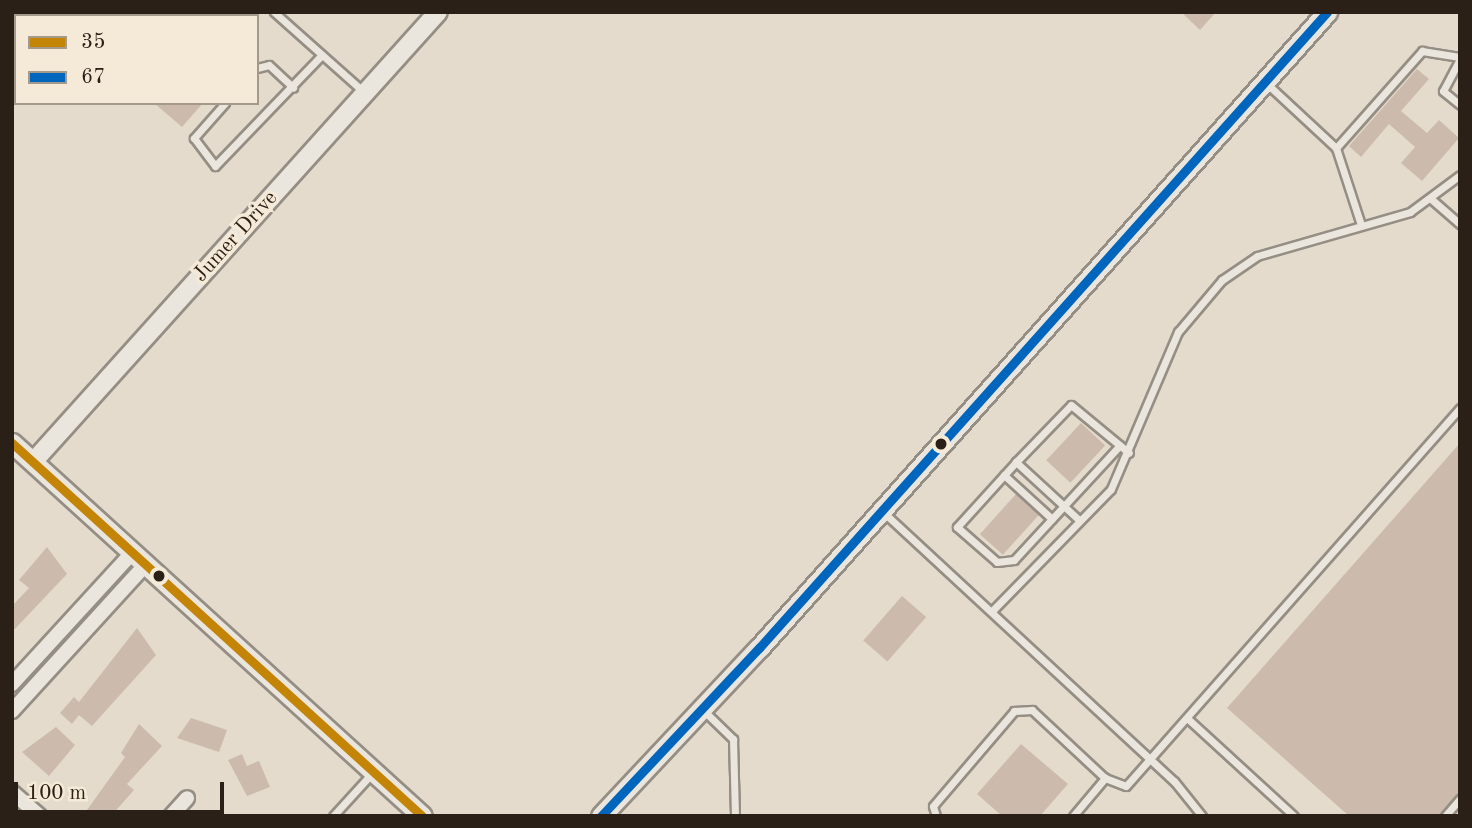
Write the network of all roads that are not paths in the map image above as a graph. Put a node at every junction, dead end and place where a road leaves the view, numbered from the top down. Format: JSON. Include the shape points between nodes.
{"nodes":[{"id":1,"x":274,"y":12,"type":"edge"},
{"id":2,"x":439,"y":12,"type":"edge"},
{"id":3,"x":1327,"y":12,"type":"edge"},
{"id":4,"x":322,"y":55,"type":"junction"},
{"id":5,"x":1460,"y":58,"type":"edge"},
{"id":6,"x":259,"y":68,"type":"edge"},
{"id":7,"x":1265,"y":82,"type":"junction"},
{"id":8,"x":293,"y":87,"type":"junction"},
{"id":9,"x":365,"y":93,"type":"junction"},
{"id":10,"x":223,"y":105,"type":"edge"},
{"id":11,"x":1460,"y":105,"type":"edge"},
{"id":12,"x":1336,"y":148,"type":"junction"},
{"id":13,"x":1460,"y":175,"type":"edge"},
{"id":14,"x":1430,"y":198,"type":"junction"},
{"id":15,"x":1360,"y":222,"type":"junction"},
{"id":16,"x":1460,"y":224,"type":"edge"},
{"id":17,"x":1460,"y":408,"type":"edge"},
{"id":18,"x":12,"y":443,"type":"edge"},
{"id":19,"x":1120,"y":445,"type":"junction"},
{"id":20,"x":1129,"y":453,"type":"junction"},
{"id":21,"x":33,"y":462,"type":"junction"},
{"id":22,"x":1016,"y":462,"type":"junction"},
{"id":23,"x":1004,"y":475,"type":"junction"},
{"id":24,"x":1064,"y":506,"type":"junction"},
{"id":25,"x":882,"y":511,"type":"junction"},
{"id":26,"x":1052,"y":519,"type":"junction"},
{"id":27,"x":1079,"y":520,"type":"junction"},
{"id":28,"x":139,"y":558,"type":"junction"},
{"id":29,"x":992,"y":611,"type":"junction"},
{"id":30,"x":57,"y":635,"type":"junction"},
{"id":31,"x":71,"y":647,"type":"junction"},
{"id":32,"x":12,"y":684,"type":"edge"},
{"id":33,"x":701,"y":708,"type":"junction"},
{"id":34,"x":12,"y":711,"type":"edge"},
{"id":35,"x":1187,"y":718,"type":"junction"},
{"id":36,"x":1151,"y":760,"type":"junction"},
{"id":37,"x":373,"y":772,"type":"junction"},
{"id":38,"x":1105,"y":778,"type":"junction"},
{"id":39,"x":12,"y":792,"type":"edge"},
{"id":40,"x":187,"y":798,"type":"dead end"},
{"id":41,"x":1460,"y":799,"type":"edge"},
{"id":42,"x":334,"y":815,"type":"edge"},
{"id":43,"x":40,"y":816,"type":"edge"},
{"id":44,"x":171,"y":816,"type":"edge"},
{"id":45,"x":422,"y":816,"type":"edge"},
{"id":46,"x":601,"y":816,"type":"edge"},
{"id":47,"x":735,"y":816,"type":"edge"},
{"id":48,"x":936,"y":816,"type":"edge"},
{"id":49,"x":1073,"y":816,"type":"edge"},
{"id":50,"x":1202,"y":816,"type":"edge"},
{"id":51,"x":1294,"y":816,"type":"edge"},
{"id":52,"x":1445,"y":816,"type":"edge"}],
"edges":[{"from":1,"to":4,"type":"lane"},
{"from":2,"to":9,"type":"street","name":"Jumer Drive"},
{"from":3,"to":7,"type":"main road"},
{"from":4,"to":8,"type":"lane"},
{"from":4,"to":9,"type":"lane"},
{"from":5,"to":11,"type":"lane","via":[[1443,91]]},
{"from":5,"to":12,"type":"lane","via":[[1422,51]]},
{"from":6,"to":8,"type":"lane","via":[[269,65]]},
{"from":7,"to":12,"type":"lane"},
{"from":7,"to":25,"type":"main road"},
{"from":8,"to":10,"type":"lane","via":[[215,166],[194,138]]},
{"from":9,"to":21,"type":"street","name":"Jumer Drive"},
{"from":12,"to":15,"type":"lane"},
{"from":13,"to":14,"type":"lane"},
{"from":14,"to":15,"type":"lane","via":[[1410,212]]},
{"from":14,"to":16,"type":"lane"},
{"from":15,"to":20,"type":"lane","via":[[1257,256],[1222,281],[1178,332]]},
{"from":17,"to":35,"type":"lane"},
{"from":18,"to":21,"type":"main road"},
{"from":19,"to":20,"type":"lane"},
{"from":19,"to":22,"type":"lane","via":[[1071,405]]},
{"from":19,"to":24,"type":"lane"},
{"from":20,"to":27,"type":"lane","via":[[1111,489]]},
{"from":21,"to":28,"type":"main road"},
{"from":22,"to":23,"type":"lane"},
{"from":22,"to":24,"type":"lane"},
{"from":23,"to":26,"type":"lane"},
{"from":23,"to":26,"type":"lane","via":[[957,527],[997,562],[1014,560]]},
{"from":24,"to":26,"type":"lane"},
{"from":24,"to":27,"type":"lane"},
{"from":25,"to":29,"type":"lane"},
{"from":25,"to":33,"type":"main road"},
{"from":27,"to":29,"type":"lane"},
{"from":28,"to":30,"type":"street"},
{"from":28,"to":31,"type":"street"},
{"from":28,"to":37,"type":"main road"},
{"from":29,"to":36,"type":"lane","via":[[1003,628]]},
{"from":30,"to":31,"type":"street"},
{"from":30,"to":32,"type":"street"},
{"from":31,"to":34,"type":"street"},
{"from":33,"to":46,"type":"main road"},
{"from":33,"to":47,"type":"lane","via":[[733,738]]},
{"from":35,"to":36,"type":"lane"},
{"from":35,"to":51,"type":"lane"},
{"from":36,"to":38,"type":"lane","via":[[1126,786]]},
{"from":36,"to":50,"type":"lane"},
{"from":37,"to":42,"type":"lane"},
{"from":37,"to":45,"type":"main road"},
{"from":38,"to":48,"type":"lane","via":[[1032,710],[1014,712],[933,806]]},
{"from":38,"to":49,"type":"lane"},
{"from":39,"to":43,"type":"street"},
{"from":40,"to":44,"type":"street"},
{"from":41,"to":52,"type":"lane"}]}
